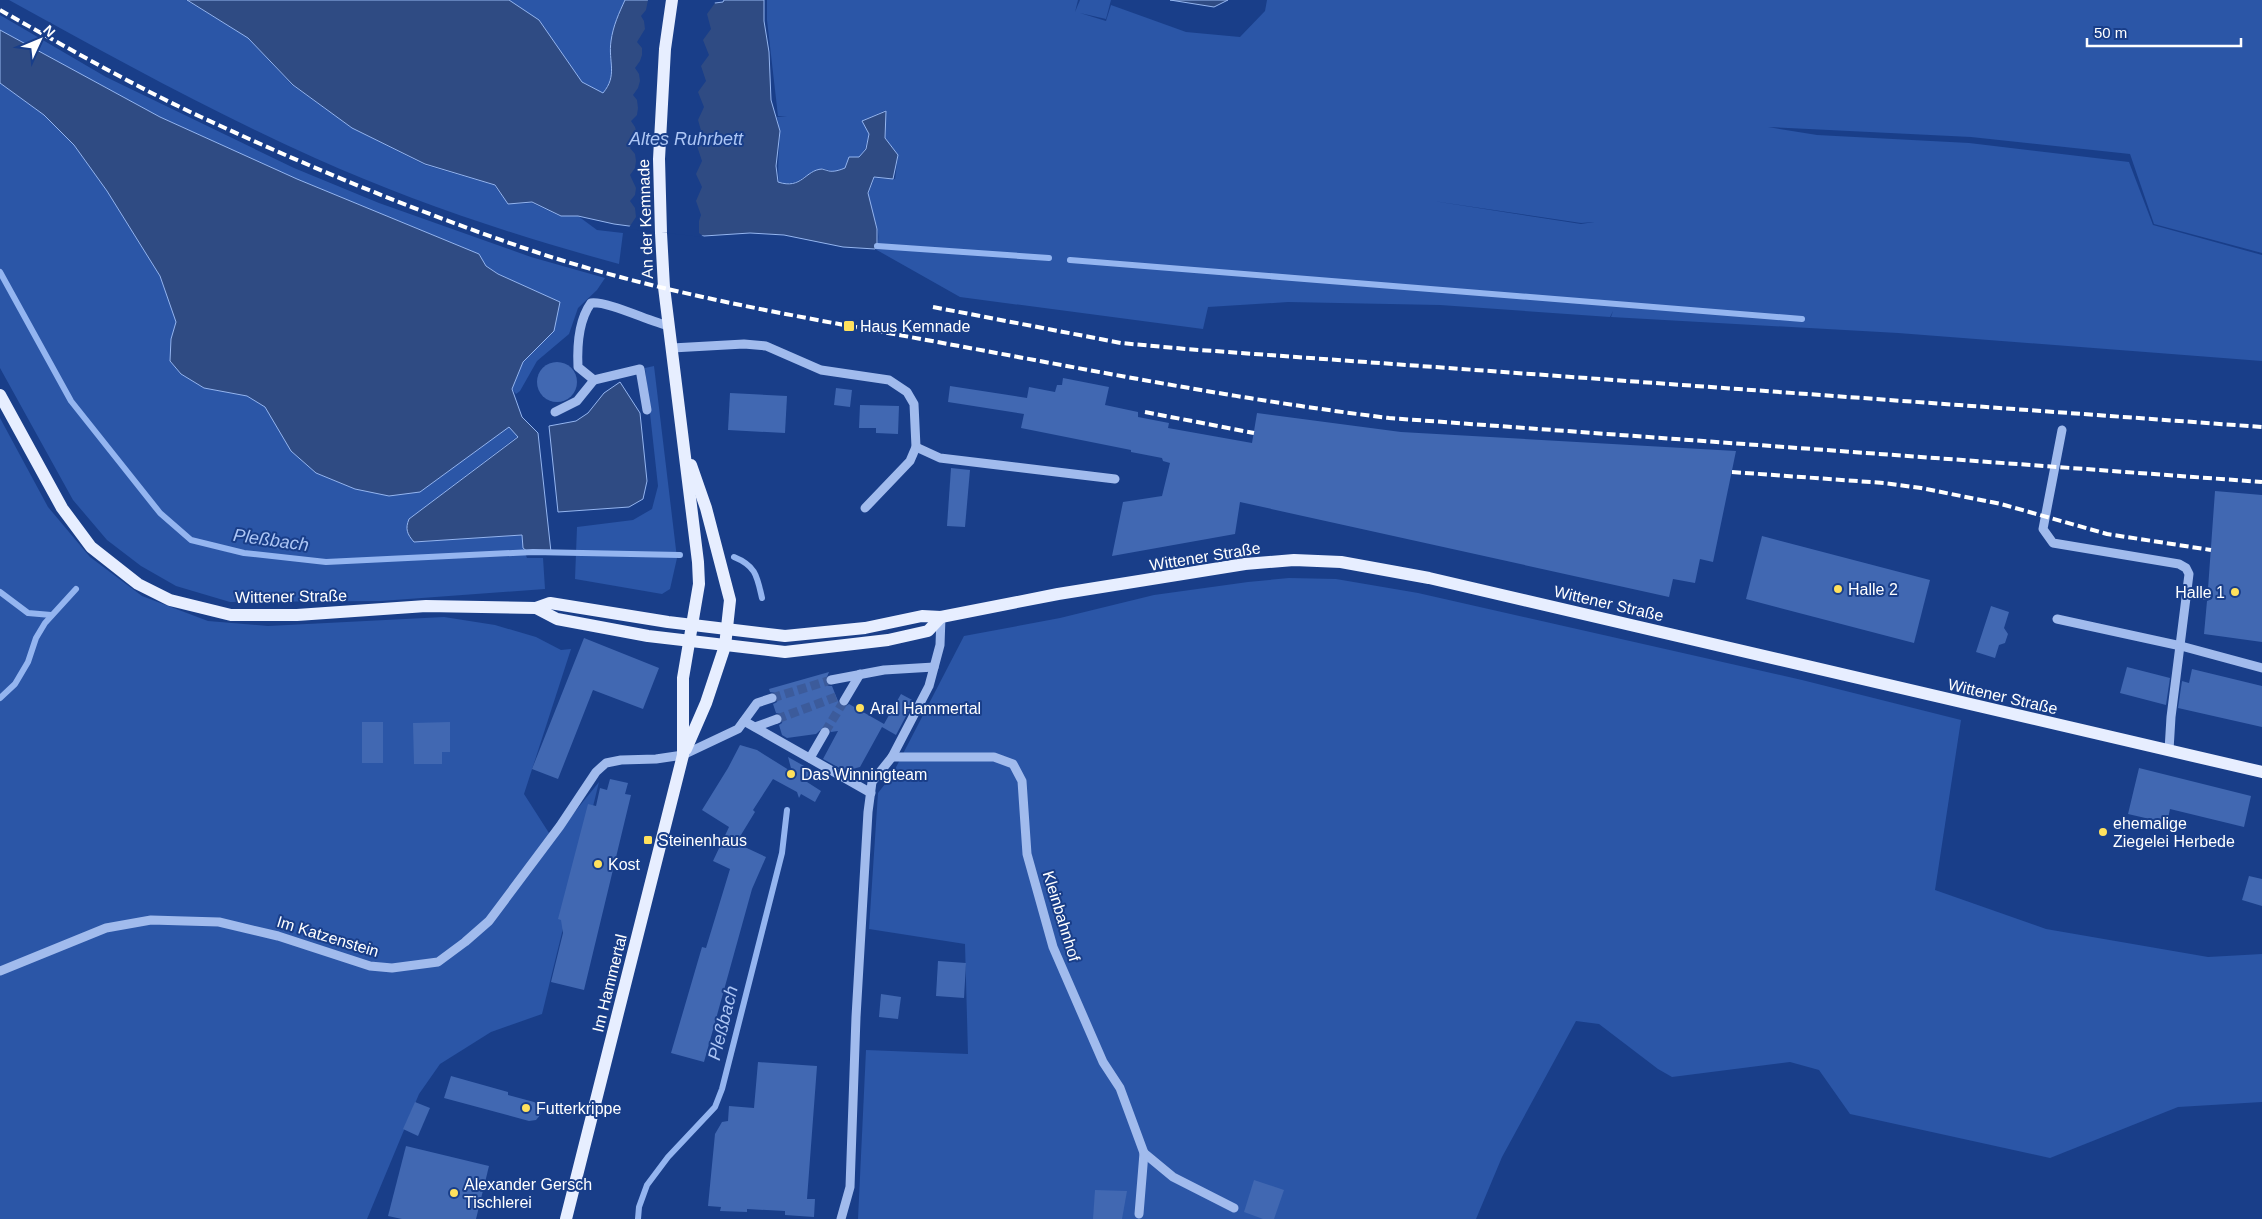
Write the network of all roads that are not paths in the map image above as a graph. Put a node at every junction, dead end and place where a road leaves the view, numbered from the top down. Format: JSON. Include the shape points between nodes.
{"nodes":[{"id":1,"x":672,"y":0,"type":"edge"},
{"id":2,"x":669,"y":326,"type":"junction"},
{"id":3,"x":672,"y":348,"type":"junction"},
{"id":4,"x":594,"y":380,"type":"junction"},
{"id":5,"x":0,"y":395,"type":"edge"},
{"id":6,"x":647,"y":410,"type":"dead end"},
{"id":7,"x":555,"y":412,"type":"dead end"},
{"id":8,"x":2062,"y":430,"type":"dead end"},
{"id":9,"x":916,"y":447,"type":"junction"},
{"id":10,"x":686,"y":453,"type":"junction"},
{"id":11,"x":1115,"y":479,"type":"dead end"},
{"id":12,"x":865,"y":508,"type":"dead end"},
{"id":13,"x":2187,"y":593,"type":"junction"},
{"id":14,"x":2207,"y":595,"type":"dead end"},
{"id":15,"x":536,"y":608,"type":"junction"},
{"id":16,"x":942,"y":617,"type":"junction"},
{"id":17,"x":2057,"y":619,"type":"dead end"},
{"id":18,"x":691,"y":625,"type":"junction"},
{"id":19,"x":728,"y":628,"type":"junction"},
{"id":20,"x":688,"y":642,"type":"junction"},
{"id":21,"x":725,"y":646,"type":"junction"},
{"id":22,"x":2181,"y":646,"type":"junction"},
{"id":23,"x":934,"y":667,"type":"junction"},
{"id":24,"x":2262,"y":668,"type":"edge"},
{"id":25,"x":860,"y":674,"type":"junction"},
{"id":26,"x":831,"y":680,"type":"tunnel mouth"},
{"id":27,"x":772,"y":698,"type":"tunnel mouth"},
{"id":28,"x":843,"y":698,"type":"tunnel mouth"},
{"id":29,"x":777,"y":718,"type":"tunnel mouth"},
{"id":30,"x":744,"y":721,"type":"junction"},
{"id":31,"x":755,"y":727,"type":"junction"},
{"id":32,"x":825,"y":732,"type":"tunnel mouth"},
{"id":33,"x":2169,"y":750,"type":"junction"},
{"id":34,"x":683,"y":755,"type":"junction"},
{"id":35,"x":892,"y":757,"type":"junction"},
{"id":36,"x":810,"y":758,"type":"junction"},
{"id":37,"x":2262,"y":772,"type":"edge"},
{"id":38,"x":871,"y":793,"type":"junction"},
{"id":39,"x":0,"y":971,"type":"edge"},
{"id":40,"x":1144,"y":1153,"type":"junction"},
{"id":41,"x":1234,"y":1208,"type":"dead end"},
{"id":42,"x":1139,"y":1214,"type":"dead end"},
{"id":43,"x":566,"y":1219,"type":"edge"},
{"id":44,"x":841,"y":1219,"type":"edge"}],
"edges":[{"from":1,"to":2,"type":"main road","name":"An der Kemnade","via":[[665,49],[659,159]]},
{"from":2,"to":3,"type":"main road","name":"An der Kemnade"},
{"from":2,"to":4,"type":"street","via":[[600,302],[590,303],[584,312],[577,346],[578,368]]},
{"from":3,"to":9,"type":"street","via":[[766,346],[821,370],[890,380],[907,392],[914,404]]},
{"from":3,"to":10,"type":"main road","name":"An der Kemnade"},
{"from":4,"to":6,"type":"street","via":[[640,369]]},
{"from":4,"to":7,"type":"street","via":[[577,401]]},
{"from":5,"to":15,"type":"main road","name":"Wittener Straße","via":[[62,508],[91,547],[138,584],[170,600],[231,615],[297,615],[426,606]]},
{"from":8,"to":13,"type":"street","via":[[2043,529],[2053,543],[2178,564],[2189,574]]},
{"from":9,"to":11,"type":"street","via":[[940,458]]},
{"from":9,"to":12,"type":"street","via":[[910,461]]},
{"from":10,"to":18,"type":"main road","name":"An der Kemnade","via":[[699,584]]},
{"from":10,"to":19,"type":"main road","name":"An der Kemnade","via":[[723,568],[730,600]]},
{"from":13,"to":14,"type":"street"},
{"from":13,"to":22,"type":"street"},
{"from":15,"to":18,"type":"main road","name":"Wittener Straße","via":[[550,603]]},
{"from":15,"to":20,"type":"main road","name":"Wittener Straße","via":[[557,619]]},
{"from":16,"to":19,"type":"main road","name":"Wittener Straße","via":[[922,616],[865,628],[786,636]]},
{"from":16,"to":21,"type":"main road","name":"Wittener Straße","via":[[928,631],[888,640],[785,652]]},
{"from":16,"to":23,"type":"street"},
{"from":16,"to":33,"type":"main road","name":"Wittener Straße","via":[[1058,594],[1245,564],[1294,560],[1341,562],[1429,578]]},
{"from":17,"to":22,"type":"street"},
{"from":18,"to":19,"type":"main road","name":"Wittener Straße"},
{"from":18,"to":20,"type":"main road"},
{"from":19,"to":21,"type":"main road"},
{"from":20,"to":21,"type":"main road","name":"Wittener Straße"},
{"from":20,"to":34,"type":"main road","name":"Im Hammertal","via":[[683,678]]},
{"from":21,"to":34,"type":"main road","name":"Im Hammertal","via":[[706,703]]},
{"from":22,"to":24,"type":"street"},
{"from":22,"to":33,"type":"street"},
{"from":23,"to":25,"type":"street"},
{"from":23,"to":35,"type":"street","via":[[929,686]]},
{"from":25,"to":26,"type":"street"},
{"from":25,"to":28,"type":"street"},
{"from":27,"to":30,"type":"street","via":[[757,703]]},
{"from":29,"to":31,"type":"street"},
{"from":30,"to":31,"type":"street"},
{"from":30,"to":34,"type":"street","name":"Im Katzenstein","via":[[738,729]]},
{"from":31,"to":36,"type":"street"},
{"from":32,"to":36,"type":"street"},
{"from":33,"to":37,"type":"main road","name":"Wittener Straße"},
{"from":34,"to":39,"type":"street","name":"Im Katzenstein","via":[[606,763],[596,772],[489,921],[438,962],[392,968],[370,966],[278,936],[219,922],[150,920],[106,928]]},
{"from":34,"to":43,"type":"main road","name":"Im Hammertal"},
{"from":35,"to":38,"type":"street","via":[[872,782]]},
{"from":35,"to":40,"type":"street","name":"Kleinbahnhof","via":[[994,757],[1013,764],[1022,781],[1027,854],[1053,947],[1103,1062],[1120,1088]]},
{"from":36,"to":38,"type":"street"},
{"from":38,"to":44,"type":"street","via":[[856,1007],[850,1187]]},
{"from":40,"to":41,"type":"street","via":[[1173,1177]]},
{"from":40,"to":42,"type":"street","name":"Kleinbahnhof"}]}
